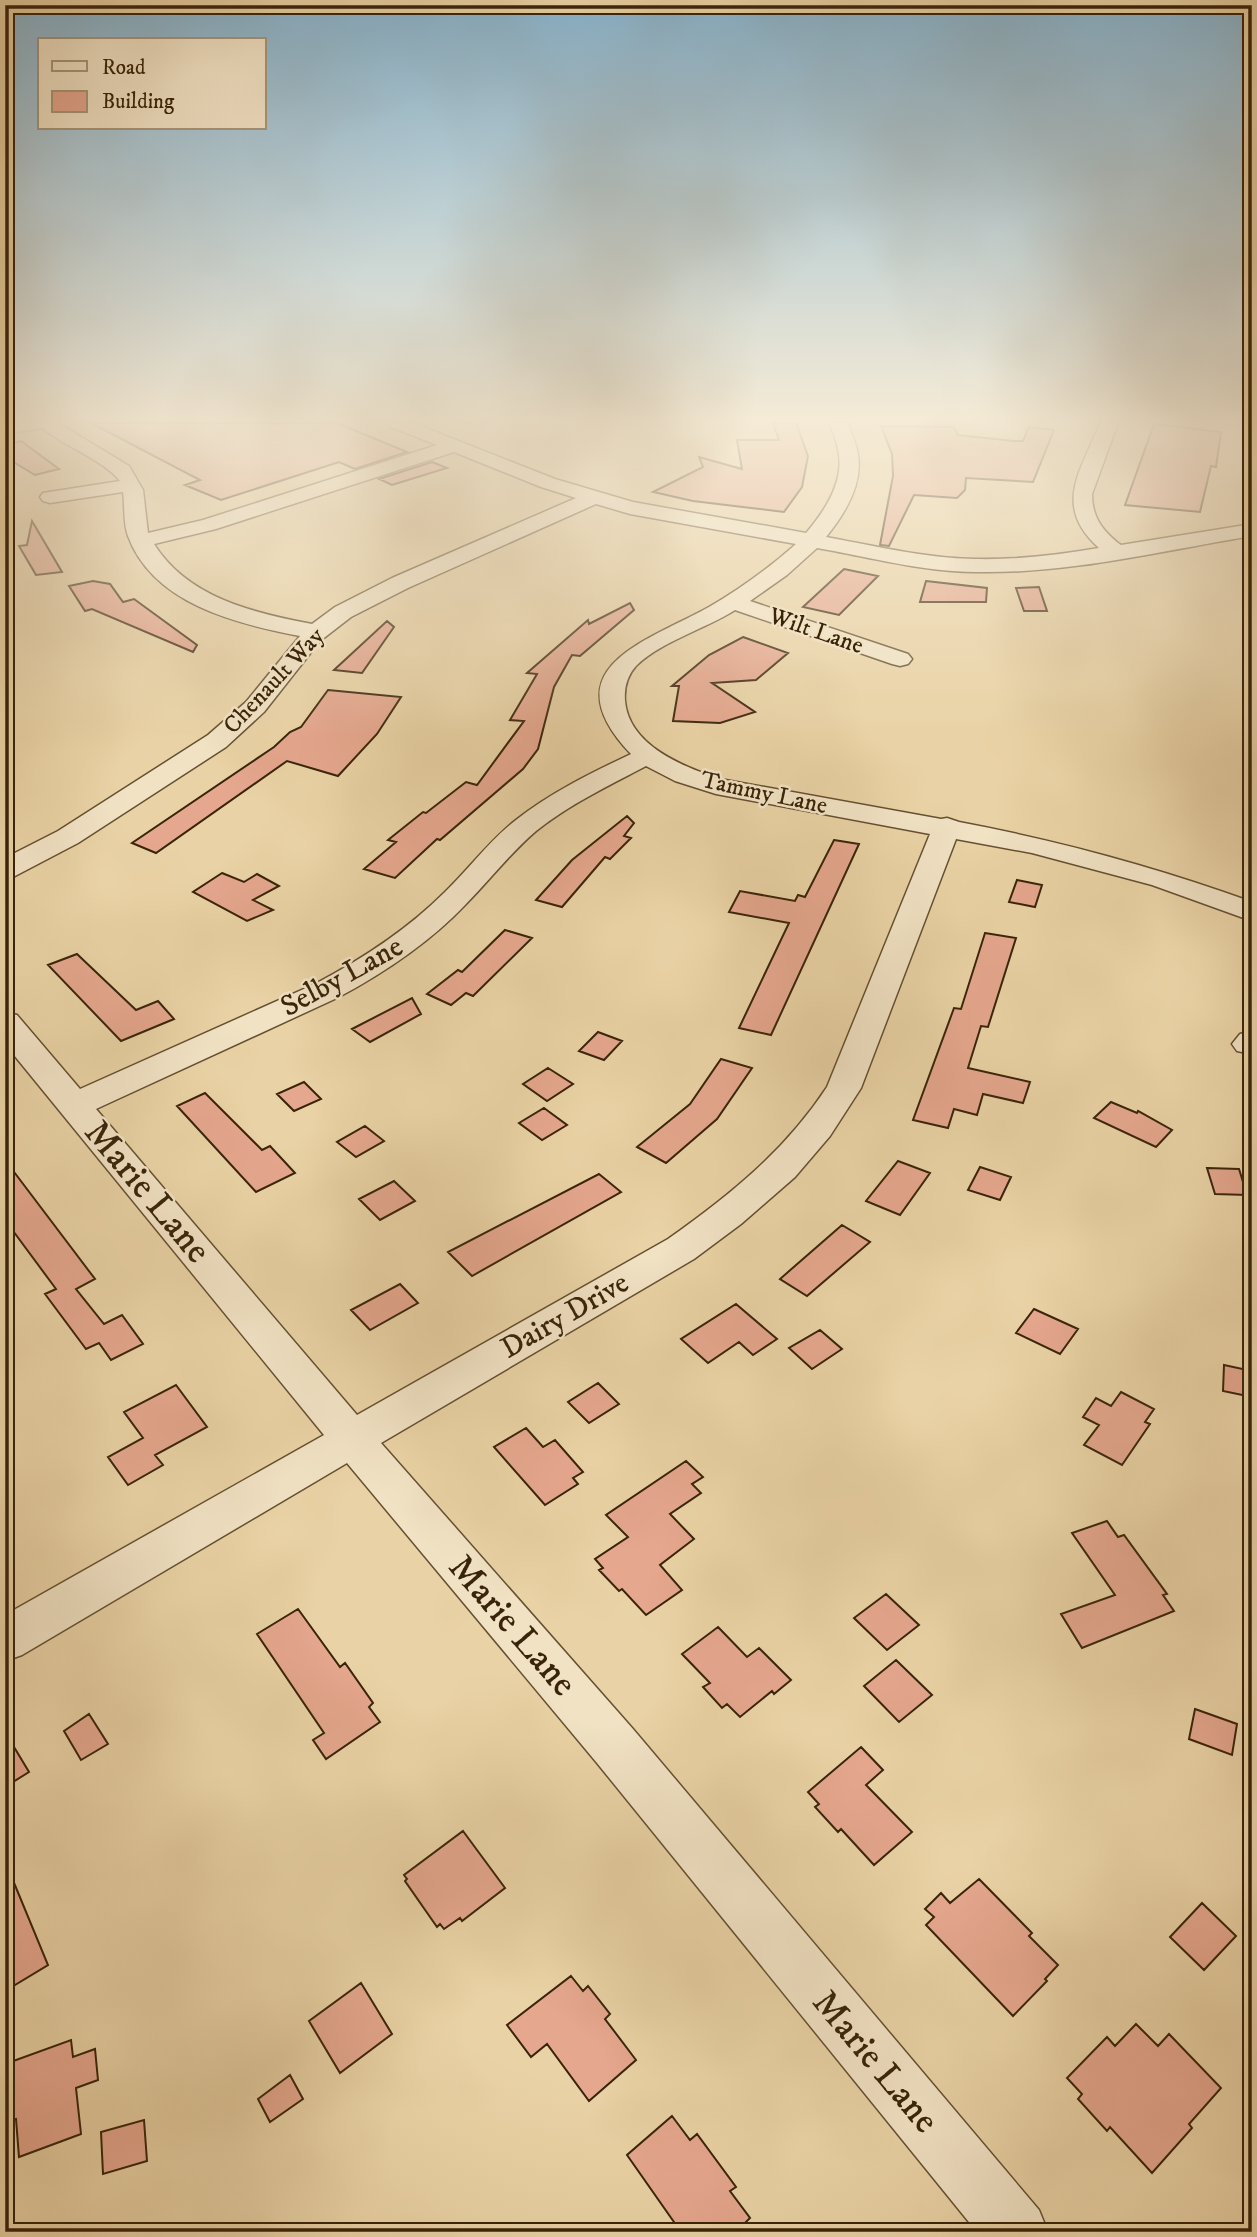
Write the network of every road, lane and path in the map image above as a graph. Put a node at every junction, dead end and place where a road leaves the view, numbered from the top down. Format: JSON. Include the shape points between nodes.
{"nodes":[{"id":1,"x":136,"y":527,"type":"edge"},
{"id":2,"x":199,"y":527,"type":"edge"},
{"id":3,"x":526,"y":527,"type":"edge"},
{"id":4,"x":730,"y":527,"type":"edge"},
{"id":5,"x":821,"y":527,"type":"edge"},
{"id":6,"x":1090,"y":527,"type":"edge"},
{"id":7,"x":1252,"y":530,"type":"edge"},
{"id":8,"x":141,"y":541,"type":"junction"},
{"id":9,"x":811,"y":542,"type":"junction"},
{"id":10,"x":1118,"y":552,"type":"junction"},
{"id":11,"x":732,"y":602,"type":"junction"},
{"id":12,"x":316,"y":632,"type":"junction"},
{"id":13,"x":900,"y":659,"type":"dead end"},
{"id":14,"x":648,"y":755,"type":"junction"},
{"id":15,"x":947,"y":827,"type":"junction"},
{"id":16,"x":5,"y":870,"type":"edge"},
{"id":17,"x":1252,"y":912,"type":"edge"},
{"id":18,"x":5,"y":1022,"type":"edge"},
{"id":19,"x":75,"y":1105,"type":"junction"},
{"id":20,"x":352,"y":1439,"type":"junction"},
{"id":21,"x":5,"y":1640,"type":"edge"},
{"id":22,"x":1017,"y":2232,"type":"edge"}],
"edges":[{"from":1,"to":8,"type":"street"},
{"from":2,"to":8,"type":"street"},
{"from":3,"to":12,"type":"street","name":"Chenault Way","via":[[389,588]]},
{"from":4,"to":9,"type":"street"},
{"from":5,"to":9,"type":"street","name":"Tammy Lane"},
{"from":6,"to":10,"type":"street"},
{"from":7,"to":10,"type":"street"},
{"from":8,"to":12,"type":"street","via":[[166,572],[203,600],[249,617]]},
{"from":9,"to":10,"type":"street","via":[[974,566],[1043,564]]},
{"from":9,"to":11,"type":"street","name":"Tammy Lane","via":[[775,574]]},
{"from":11,"to":13,"type":"street","name":"Wilt Lane"},
{"from":11,"to":14,"type":"street","name":"Tammy Lane","via":[[646,648],[617,673],[610,696],[613,711],[630,739]]},
{"from":12,"to":16,"type":"street","name":"Chenault Way","via":[[255,706],[217,741],[80,830]]},
{"from":14,"to":15,"type":"street","name":"Tammy Lane","via":[[716,786]]},
{"from":14,"to":19,"type":"street","name":"Selby Lane","via":[[528,824],[419,932],[364,971]]},
{"from":15,"to":17,"type":"street","name":"Tammy Lane","via":[[1106,862]]},
{"from":15,"to":20,"type":"street","name":"Dairy Drive","via":[[844,1088],[818,1128],[782,1168],[681,1249]]},
{"from":18,"to":19,"type":"street","name":"Marie Lane"},
{"from":19,"to":20,"type":"street","name":"Marie Lane"},
{"from":20,"to":21,"type":"street","name":"Dairy Drive"},
{"from":20,"to":22,"type":"street","name":"Marie Lane","via":[[615,1746]]}]}
